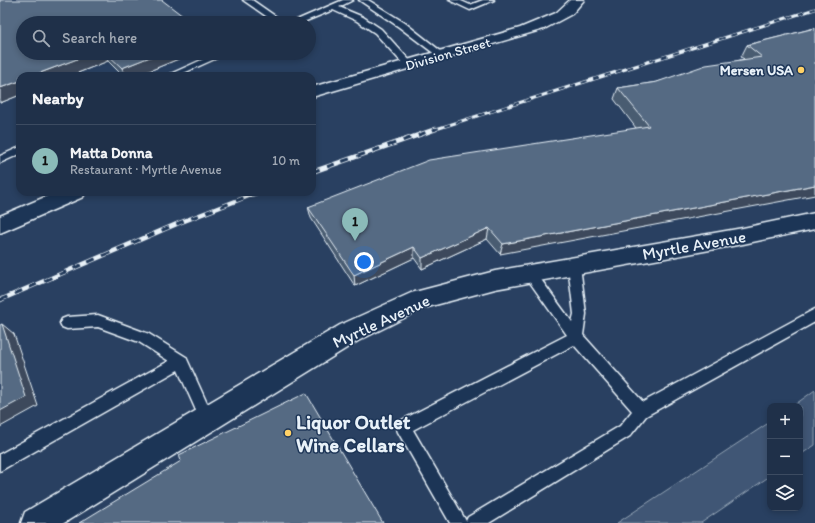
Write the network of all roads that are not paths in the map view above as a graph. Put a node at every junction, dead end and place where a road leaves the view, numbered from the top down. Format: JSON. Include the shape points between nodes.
{"nodes":[{"id":1,"x":247,"y":0,"type":"edge"},
{"id":2,"x":350,"y":0,"type":"edge"},
{"id":3,"x":363,"y":0,"type":"edge"},
{"id":4,"x":453,"y":0,"type":"edge"},
{"id":5,"x":490,"y":0,"type":"edge"},
{"id":6,"x":577,"y":0,"type":"edge"},
{"id":7,"x":333,"y":7,"type":"junction"},
{"id":8,"x":271,"y":16,"type":"edge"},
{"id":9,"x":311,"y":16,"type":"edge"},
{"id":10,"x":444,"y":56,"type":"junction"},
{"id":11,"x":208,"y":60,"type":"edge"},
{"id":12,"x":409,"y":65,"type":"junction"},
{"id":13,"x":179,"y":72,"type":"edge"},
{"id":14,"x":316,"y":91,"type":"edge"},
{"id":15,"x":16,"y":152,"type":"edge"},
{"id":16,"x":0,"y":160,"type":"edge"},
{"id":17,"x":67,"y":196,"type":"edge"},
{"id":18,"x":815,"y":221,"type":"edge"},
{"id":19,"x":0,"y":225,"type":"edge"},
{"id":20,"x":574,"y":266,"type":"junction"},
{"id":21,"x":530,"y":274,"type":"junction"},
{"id":22,"x":815,"y":315,"type":"edge"},
{"id":23,"x":67,"y":323,"type":"dead end"},
{"id":24,"x":576,"y":336,"type":"junction"},
{"id":25,"x":181,"y":361,"type":"junction"},
{"id":26,"x":641,"y":411,"type":"junction"},
{"id":27,"x":207,"y":418,"type":"junction"},
{"id":28,"x":0,"y":463,"type":"edge"},
{"id":29,"x":36,"y":523,"type":"edge"},
{"id":30,"x":460,"y":523,"type":"edge"},
{"id":31,"x":474,"y":523,"type":"edge"}],
"edges":[{"from":1,"to":8,"type":"lane"},
{"from":2,"to":7,"type":"lane"},
{"from":3,"to":10,"type":"lane"},
{"from":4,"to":5,"type":"lane","via":[[470,8]]},
{"from":6,"to":10,"type":"main road","name":"Division Street","via":[[564,13],[533,29]]},
{"from":7,"to":9,"type":"lane"},
{"from":7,"to":12,"type":"lane","via":[[360,19],[378,31]]},
{"from":10,"to":12,"type":"main road","name":"Division Street"},
{"from":11,"to":13,"type":"lane"},
{"from":12,"to":14,"type":"main road","name":"Division Street"},
{"from":15,"to":16,"type":"lane"},
{"from":17,"to":19,"type":"main road"},
{"from":18,"to":20,"type":"main road","name":"Myrtle Avenue"},
{"from":20,"to":21,"type":"main road","name":"Myrtle Avenue"},
{"from":20,"to":24,"type":"lane","via":[[580,314]]},
{"from":21,"to":24,"type":"lane","via":[[546,299]]},
{"from":21,"to":27,"type":"main road","name":"Myrtle Avenue","via":[[418,300],[349,333]]},
{"from":22,"to":26,"type":"lane"},
{"from":23,"to":25,"type":"lane","via":[[98,321],[144,338]]},
{"from":24,"to":26,"type":"lane"},
{"from":24,"to":30,"type":"lane","via":[[403,427]]},
{"from":25,"to":27,"type":"lane"},
{"from":25,"to":28,"type":"lane"},
{"from":26,"to":31,"type":"lane","via":[[625,431]]},
{"from":27,"to":29,"type":"main road","name":"Myrtle Avenue"}]}
